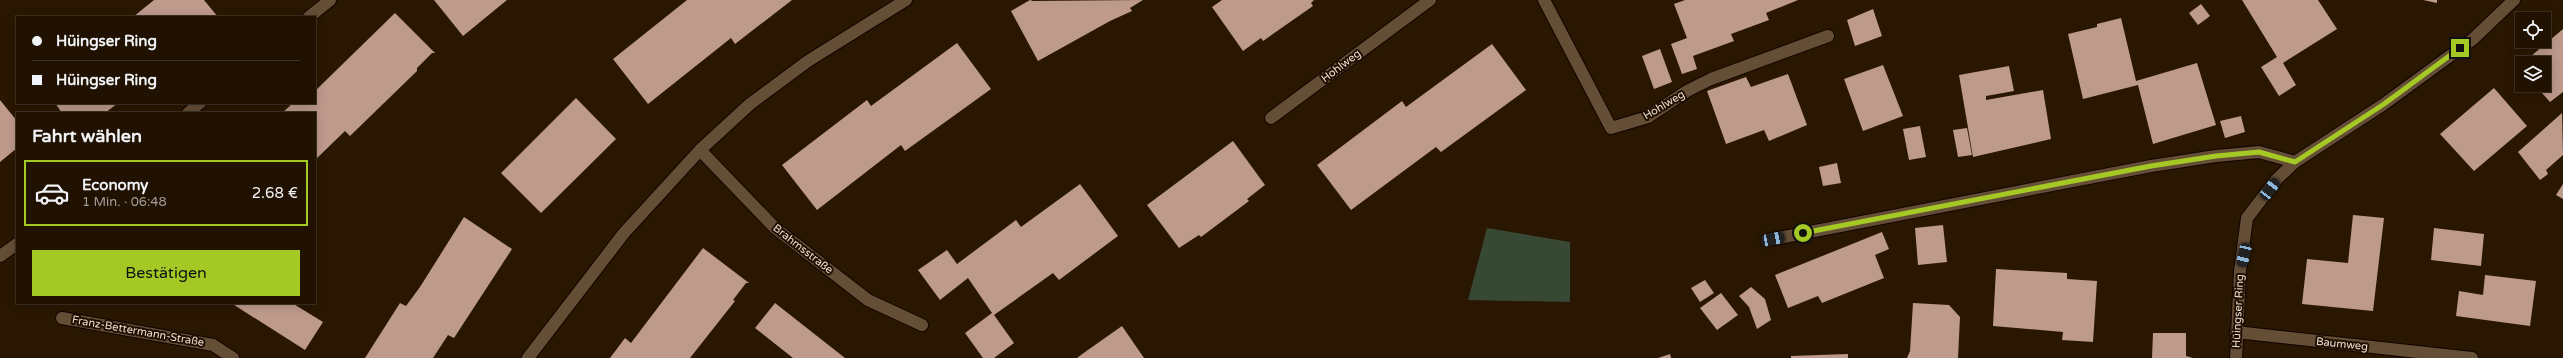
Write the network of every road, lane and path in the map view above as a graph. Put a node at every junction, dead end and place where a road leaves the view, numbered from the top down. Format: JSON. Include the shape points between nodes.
{"nodes":[{"id":1,"x":330,"y":0,"type":"edge"},
{"id":2,"x":906,"y":0,"type":"edge"},
{"id":3,"x":1430,"y":0,"type":"edge"},
{"id":4,"x":1544,"y":0,"type":"edge"},
{"id":5,"x":2514,"y":0,"type":"edge"},
{"id":6,"x":310,"y":16,"type":"edge"},
{"id":7,"x":1828,"y":36,"type":"dead end"},
{"id":8,"x":199,"y":104,"type":"edge"},
{"id":9,"x":189,"y":112,"type":"edge"},
{"id":10,"x":1271,"y":118,"type":"dead end"},
{"id":11,"x":700,"y":150,"type":"junction"},
{"id":12,"x":2295,"y":162,"type":"junction"},
{"id":13,"x":1773,"y":239,"type":"dead end"},
{"id":14,"x":16,"y":245,"type":"edge"},
{"id":15,"x":0,"y":256,"type":"edge"},
{"id":16,"x":62,"y":318,"type":"dead end"},
{"id":17,"x":922,"y":325,"type":"dead end"},
{"id":18,"x":2236,"y":332,"type":"junction"},
{"id":19,"x":233,"y":358,"type":"edge"},
{"id":20,"x":528,"y":358,"type":"edge"},
{"id":21,"x":2236,"y":358,"type":"edge"},
{"id":22,"x":2472,"y":358,"type":"edge"}],
"edges":[{"from":1,"to":6,"type":"street"},
{"from":2,"to":11,"type":"street","via":[[802,65],[750,104]]},
{"from":3,"to":10,"type":"street","name":"Hohlweg"},
{"from":4,"to":7,"type":"street","name":"Hohlweg","via":[[1611,128],[1648,117],[1687,91],[1711,79]]},
{"from":5,"to":12,"type":"street","name":"Hüingser Ring","via":[[2473,39],[2384,104]]},
{"from":8,"to":9,"type":"street"},
{"from":11,"to":17,"type":"street","name":"Brahmsstraße","via":[[775,228],[868,300]]},
{"from":11,"to":20,"type":"street","via":[[624,234]]},
{"from":12,"to":13,"type":"street","via":[[2259,152],[2216,156],[2151,166]]},
{"from":12,"to":18,"type":"street","name":"Hüingser Ring","via":[[2277,179],[2247,218]]},
{"from":14,"to":15,"type":"street"},
{"from":16,"to":19,"type":"street","name":"Franz-Bettermann-Straße","via":[[213,344]]},
{"from":18,"to":21,"type":"street","name":"Hüingser Ring"},
{"from":18,"to":22,"type":"street","name":"Baumweg"}]}
